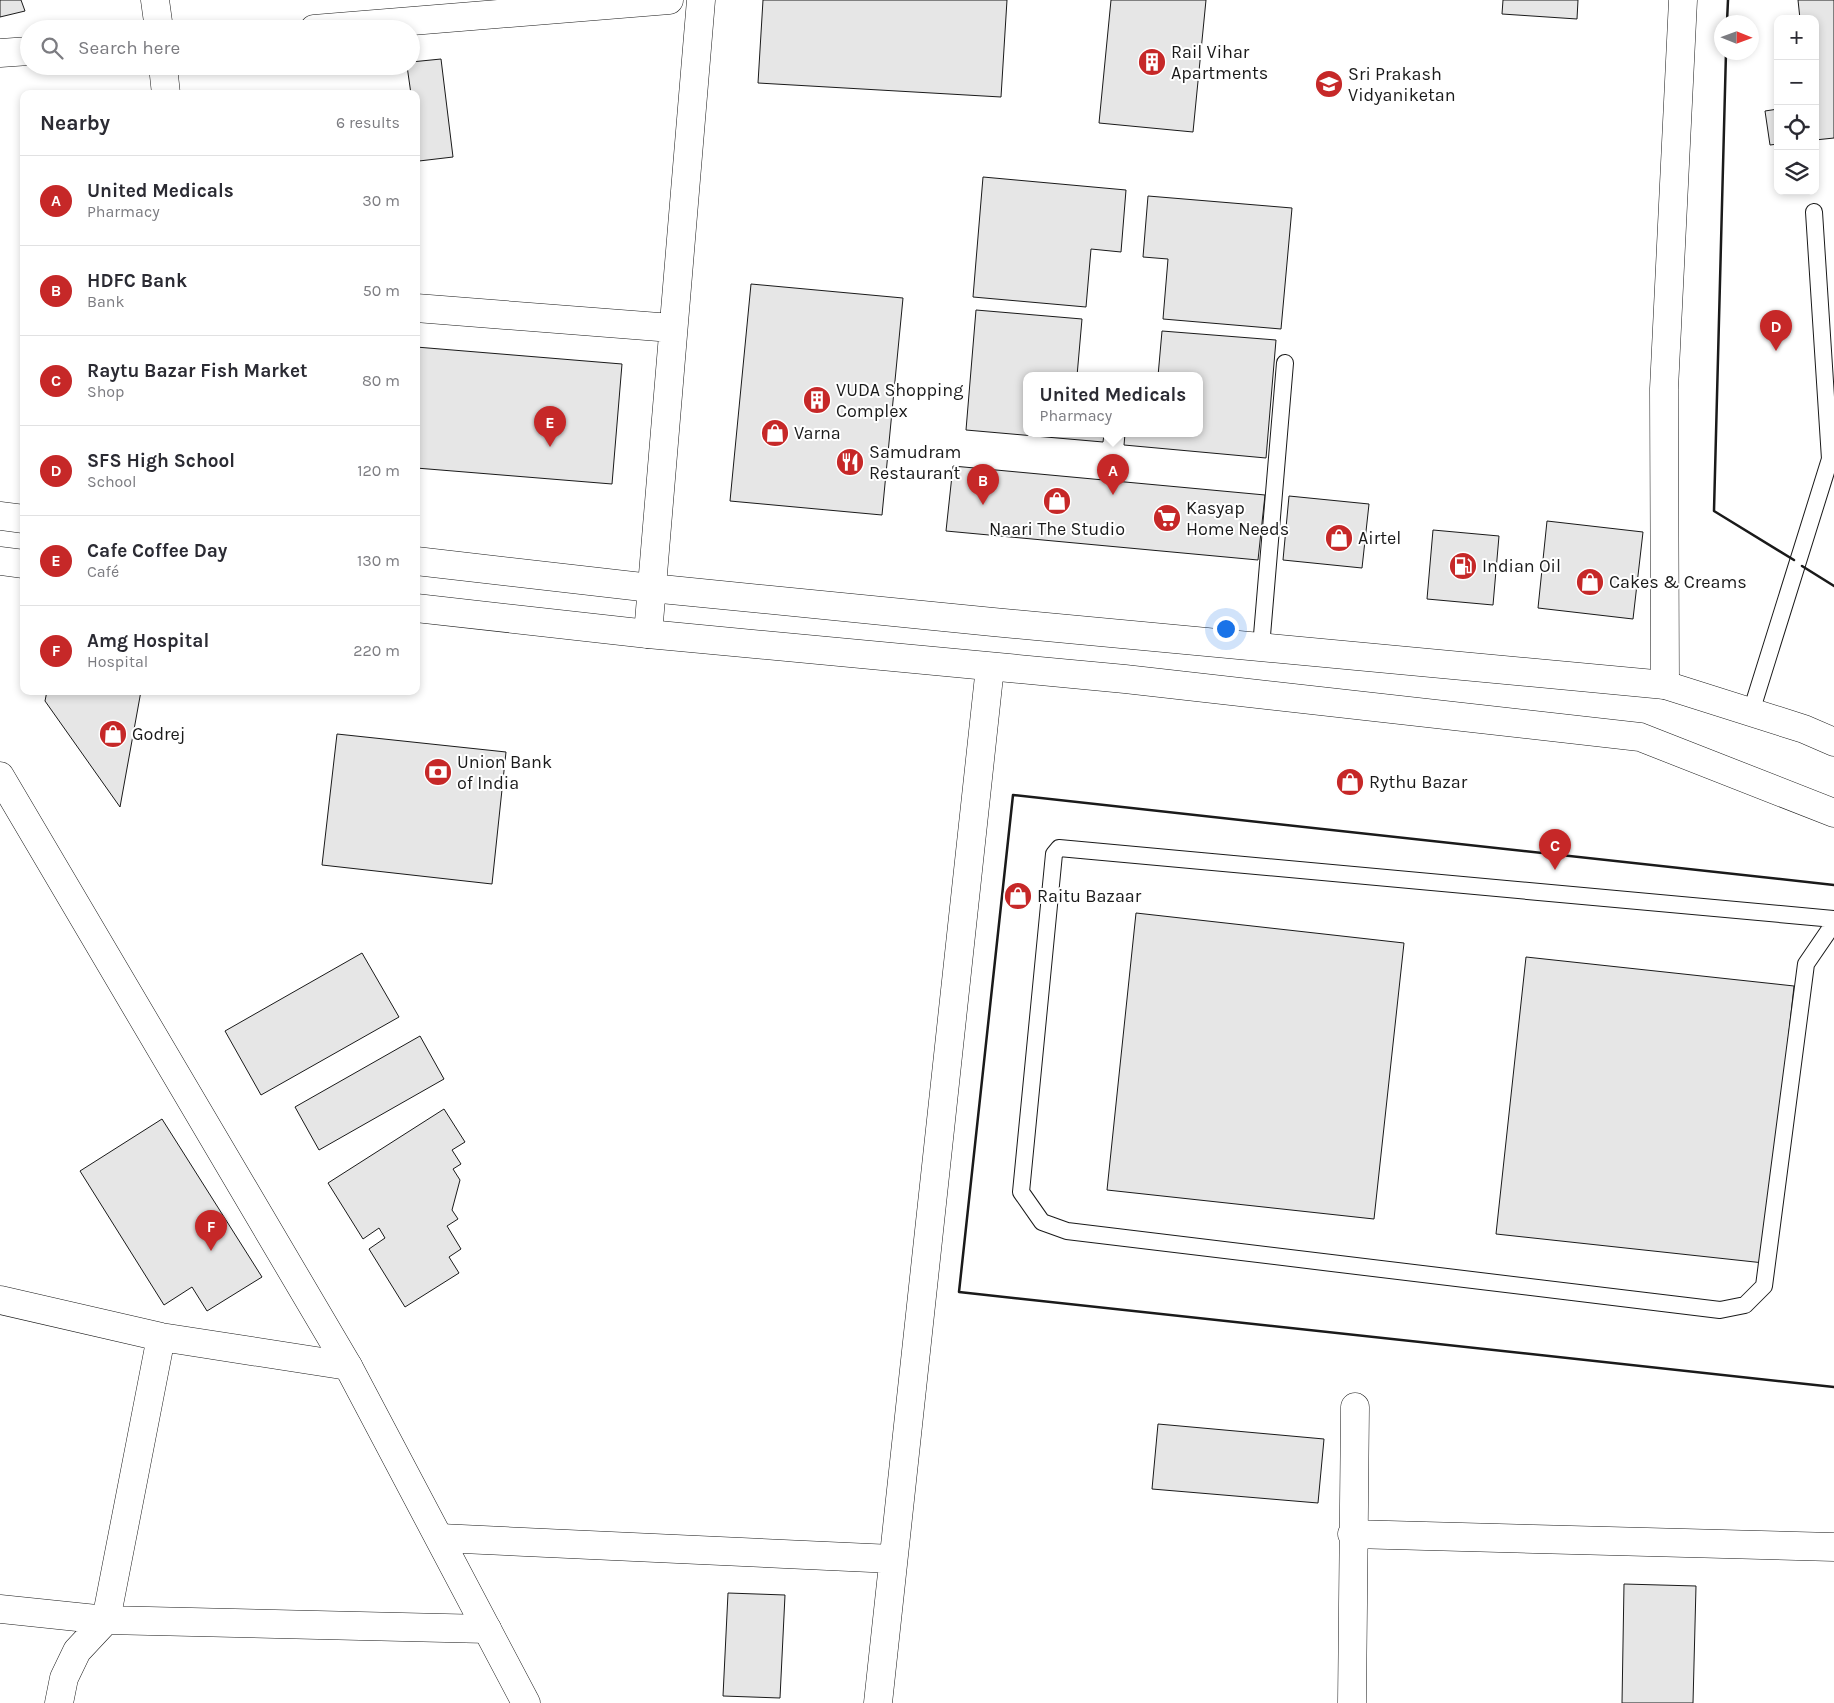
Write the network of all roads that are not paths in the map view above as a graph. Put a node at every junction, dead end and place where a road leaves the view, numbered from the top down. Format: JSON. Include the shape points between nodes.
{"nodes":[{"id":1,"x":155,"y":0,"type":"edge"},
{"id":2,"x":669,"y":0,"type":"edge"},
{"id":3,"x":701,"y":0,"type":"edge"},
{"id":4,"x":1683,"y":0,"type":"edge"},
{"id":5,"x":158,"y":20,"type":"edge"},
{"id":6,"x":420,"y":20,"type":"edge"},
{"id":7,"x":20,"y":52,"type":"edge"},
{"id":8,"x":0,"y":53,"type":"edge"},
{"id":9,"x":164,"y":75,"type":"edge"},
{"id":10,"x":166,"y":90,"type":"edge"},
{"id":11,"x":1814,"y":212,"type":"dead end"},
{"id":12,"x":420,"y":308,"type":"edge"},
{"id":13,"x":672,"y":328,"type":"junction"},
{"id":14,"x":1285,"y":363,"type":"dead end"},
{"id":15,"x":0,"y":516,"type":"edge"},
{"id":16,"x":20,"y":518,"type":"edge"},
{"id":17,"x":0,"y":561,"type":"edge"},
{"id":18,"x":420,"y":562,"type":"edge"},
{"id":19,"x":20,"y":564,"type":"edge"},
{"id":20,"x":651,"y":588,"type":"junction"},
{"id":21,"x":420,"y":608,"type":"edge"},
{"id":22,"x":648,"y":634,"type":"junction"},
{"id":23,"x":1261,"y":647,"type":"junction"},
{"id":24,"x":990,"y":667,"type":"junction"},
{"id":25,"x":1665,"y":685,"type":"junction"},
{"id":26,"x":1751,"y":712,"type":"junction"},
{"id":27,"x":1834,"y":742,"type":"edge"},
{"id":28,"x":0,"y":776,"type":"edge"},
{"id":29,"x":1834,"y":813,"type":"edge"},
{"id":30,"x":1834,"y":919,"type":"edge"},
{"id":31,"x":1834,"y":923,"type":"edge"},
{"id":32,"x":0,"y":1300,"type":"edge"},
{"id":33,"x":161,"y":1336,"type":"junction"},
{"id":34,"x":348,"y":1366,"type":"junction"},
{"id":35,"x":1354,"y":1407,"type":"dead end"},
{"id":36,"x":1352,"y":1534,"type":"junction"},
{"id":37,"x":440,"y":1538,"type":"junction"},
{"id":38,"x":1834,"y":1547,"type":"edge"},
{"id":39,"x":893,"y":1559,"type":"junction"},
{"id":40,"x":0,"y":1609,"type":"edge"},
{"id":41,"x":106,"y":1620,"type":"junction"},
{"id":42,"x":487,"y":1629,"type":"junction"},
{"id":43,"x":59,"y":1703,"type":"edge"},
{"id":44,"x":526,"y":1703,"type":"edge"},
{"id":45,"x":878,"y":1703,"type":"edge"},
{"id":46,"x":1352,"y":1703,"type":"edge"}],
"edges":[{"from":1,"to":5,"type":"street"},
{"from":2,"to":6,"type":"street"},
{"from":3,"to":13,"type":"street"},
{"from":4,"to":25,"type":"street","via":[[1664,389]]},
{"from":7,"to":8,"type":"street"},
{"from":9,"to":10,"type":"street"},
{"from":11,"to":26,"type":"lane","via":[[1830,459]]},
{"from":12,"to":13,"type":"street"},
{"from":13,"to":20,"type":"street"},
{"from":14,"to":23,"type":"lane"},
{"from":15,"to":16,"type":"street"},
{"from":17,"to":19,"type":"street"},
{"from":18,"to":20,"type":"street"},
{"from":20,"to":22,"type":"street"},
{"from":20,"to":23,"type":"street"},
{"from":21,"to":22,"type":"street"},
{"from":22,"to":24,"type":"street"},
{"from":23,"to":25,"type":"street"},
{"from":24,"to":29,"type":"street","via":[[1126,679],[1640,737]]},
{"from":24,"to":39,"type":"street"},
{"from":25,"to":26,"type":"street"},
{"from":26,"to":27,"type":"street"},
{"from":28,"to":34,"type":"street"},
{"from":30,"to":31,"type":"lane","via":[[1059,848],[1054,854],[1021,1192],[1042,1222],[1067,1231],[1720,1310],[1745,1305],[1764,1286],[1806,964]]},
{"from":32,"to":33,"type":"street"},
{"from":33,"to":34,"type":"street"},
{"from":33,"to":41,"type":"street"},
{"from":34,"to":37,"type":"street"},
{"from":35,"to":36,"type":"street"},
{"from":36,"to":38,"type":"street"},
{"from":36,"to":46,"type":"street"},
{"from":37,"to":39,"type":"street"},
{"from":37,"to":42,"type":"street"},
{"from":39,"to":45,"type":"street"},
{"from":40,"to":41,"type":"street"},
{"from":41,"to":42,"type":"street"},
{"from":41,"to":43,"type":"street","via":[[77,1650],[64,1678]]},
{"from":42,"to":44,"type":"street"}]}
